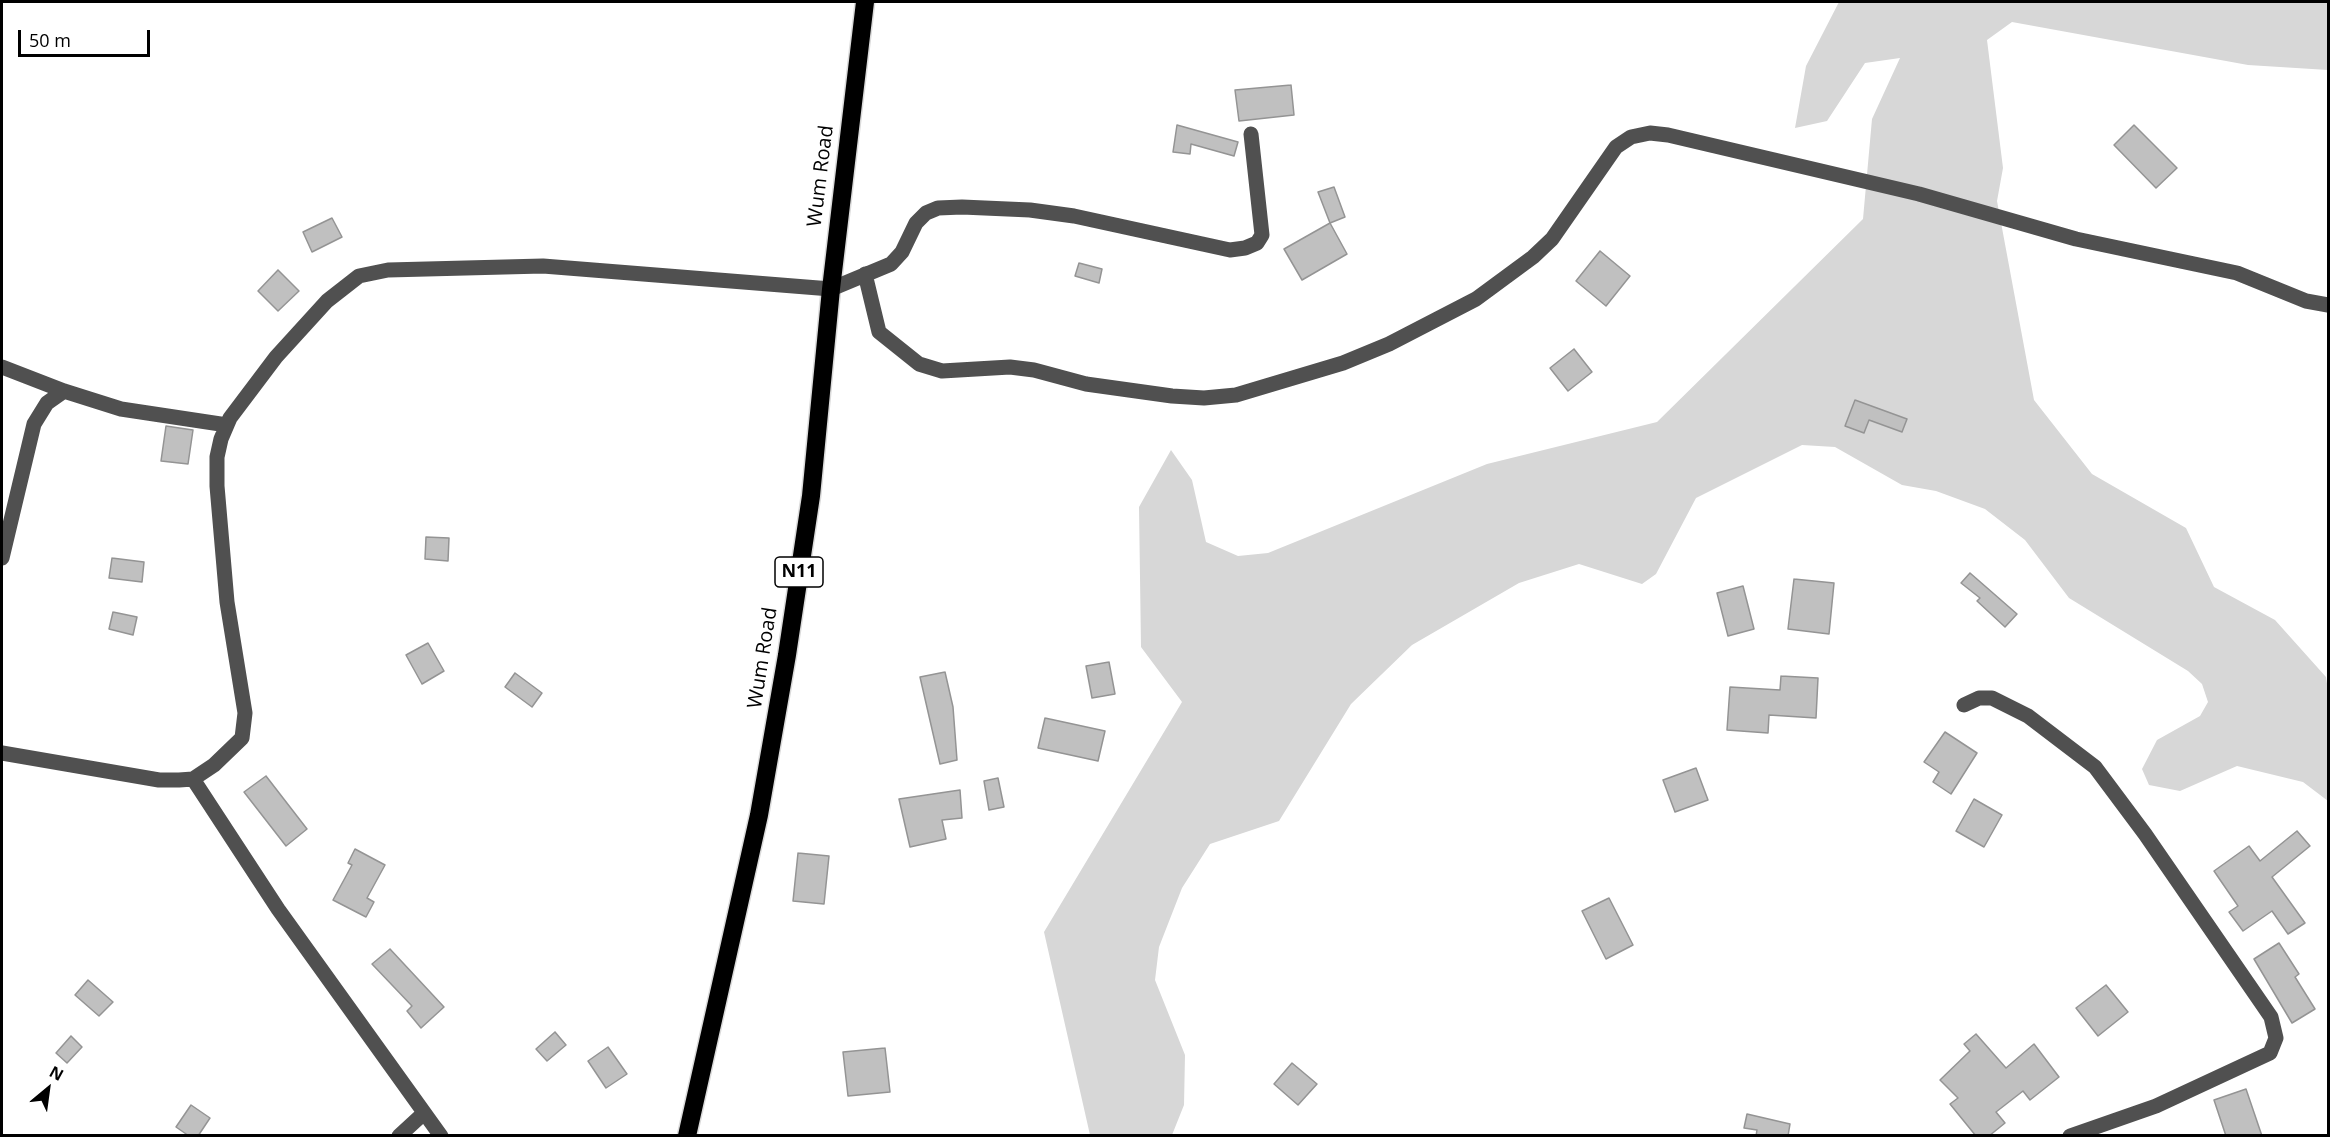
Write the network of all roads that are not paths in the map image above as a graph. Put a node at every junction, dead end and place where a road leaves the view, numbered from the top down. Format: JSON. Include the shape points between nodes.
{"nodes":[{"id":1,"x":865,"y":2,"type":"edge"},
{"id":2,"x":1251,"y":134,"type":"dead end"},
{"id":3,"x":865,"y":274,"type":"junction"},
{"id":4,"x":831,"y":289,"type":"junction"},
{"id":5,"x":2328,"y":305,"type":"edge"},
{"id":6,"x":2,"y":367,"type":"edge"},
{"id":7,"x":63,"y":391,"type":"junction"},
{"id":8,"x":227,"y":426,"type":"junction"},
{"id":9,"x":2,"y":558,"type":"edge"},
{"id":10,"x":1964,"y":705,"type":"dead end"},
{"id":11,"x":2,"y":753,"type":"edge"},
{"id":12,"x":193,"y":779,"type":"junction"},
{"id":13,"x":424,"y":1113,"type":"junction"},
{"id":14,"x":399,"y":1136,"type":"edge"},
{"id":15,"x":441,"y":1136,"type":"edge"},
{"id":16,"x":687,"y":1136,"type":"edge"},
{"id":17,"x":2070,"y":1136,"type":"edge"}],
"edges":[{"from":1,"to":4,"type":"highway","name":"Wum Road","number":"N11"},
{"from":2,"to":3,"type":"street","via":[[1262,235],[1257,243],[1245,248],[1230,250],[1063,214],[938,208],[916,223],[891,264]]},
{"from":3,"to":4,"type":"street"},
{"from":3,"to":5,"type":"street","via":[[879,332],[919,364],[942,371],[1010,367],[1034,370],[1086,384],[1172,396],[1236,395],[1343,363],[1389,344],[1476,298],[1552,239],[1616,147],[1631,137],[1650,133],[1919,194],[2076,239],[2236,273],[2306,301]]},
{"from":4,"to":8,"type":"street","via":[[543,266],[388,270],[359,276],[327,301],[276,357]]},
{"from":4,"to":16,"type":"highway","name":"Wum Road","number":"N11","via":[[811,496],[785,666],[743,894]]},
{"from":6,"to":7,"type":"street"},
{"from":7,"to":8,"type":"street","via":[[121,409]]},
{"from":7,"to":9,"type":"street","via":[[47,403],[34,424]]},
{"from":8,"to":12,"type":"street","via":[[217,457],[217,486],[227,602],[245,725],[233,750]]},
{"from":10,"to":17,"type":"street","via":[[1979,698],[1992,698],[2028,716],[2095,767],[2271,1017],[2276,1038],[2270,1053],[2156,1106]]},
{"from":11,"to":12,"type":"street","via":[[159,780]]},
{"from":12,"to":13,"type":"street","via":[[278,909]]},
{"from":13,"to":14,"type":"street"},
{"from":13,"to":15,"type":"street"}]}
